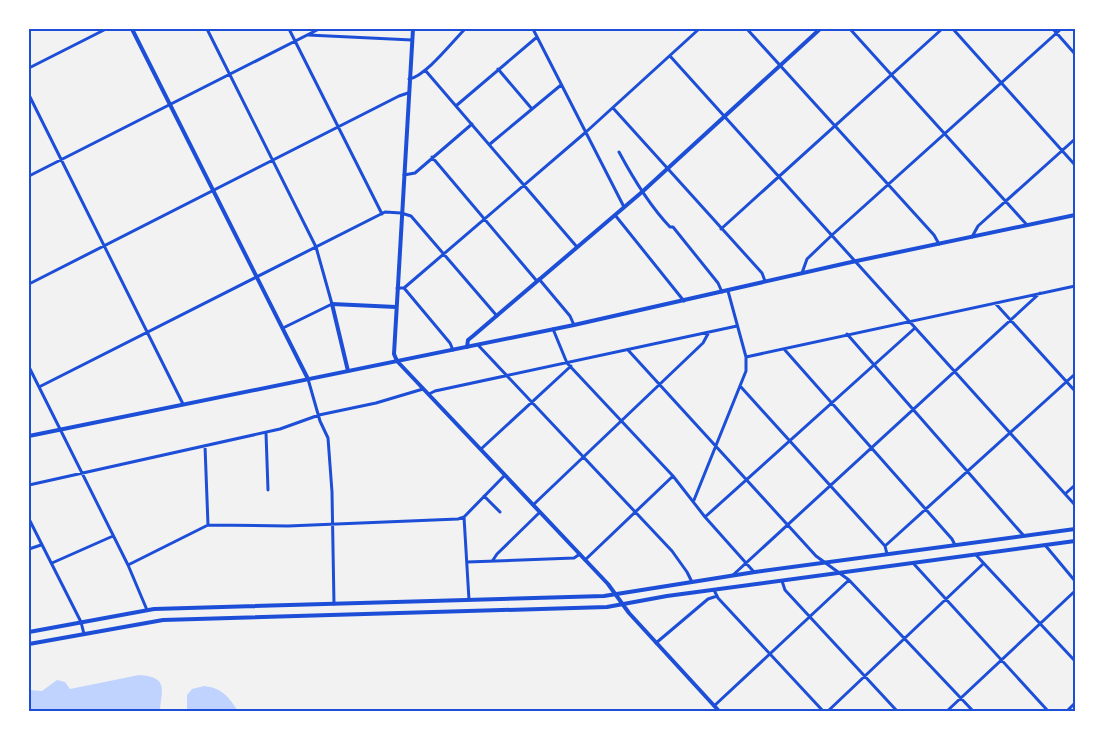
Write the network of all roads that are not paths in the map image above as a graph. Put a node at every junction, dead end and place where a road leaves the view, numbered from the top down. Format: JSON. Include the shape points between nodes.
{"nodes":[{"id":1,"x":106,"y":29,"type":"edge"},
{"id":2,"x":132,"y":29,"type":"edge"},
{"id":3,"x":206,"y":29,"type":"edge"},
{"id":4,"x":289,"y":29,"type":"edge"},
{"id":5,"x":319,"y":29,"type":"edge"},
{"id":6,"x":325,"y":29,"type":"edge"},
{"id":7,"x":412,"y":29,"type":"edge"},
{"id":8,"x":465,"y":29,"type":"edge"},
{"id":9,"x":533,"y":29,"type":"edge"},
{"id":10,"x":700,"y":29,"type":"edge"},
{"id":11,"x":747,"y":29,"type":"edge"},
{"id":12,"x":820,"y":29,"type":"edge"},
{"id":13,"x":850,"y":29,"type":"edge"},
{"id":14,"x":942,"y":29,"type":"edge"},
{"id":15,"x":953,"y":29,"type":"edge"},
{"id":16,"x":1053,"y":29,"type":"edge"},
{"id":17,"x":1061,"y":29,"type":"edge"},
{"id":18,"x":1057,"y":33,"type":"junction"},
{"id":19,"x":306,"y":35,"type":"junction"},
{"id":20,"x":325,"y":35,"type":"junction"},
{"id":21,"x":537,"y":37,"type":"junction"},
{"id":22,"x":412,"y":40,"type":"junction"},
{"id":23,"x":295,"y":41,"type":"junction"},
{"id":24,"x":1075,"y":54,"type":"edge"},
{"id":25,"x":670,"y":56,"type":"junction"},
{"id":26,"x":780,"y":65,"type":"junction"},
{"id":27,"x":29,"y":68,"type":"edge"},
{"id":28,"x":498,"y":69,"type":"junction"},
{"id":29,"x":425,"y":70,"type":"junction"},
{"id":30,"x":229,"y":74,"type":"junction"},
{"id":31,"x":891,"y":74,"type":"junction"},
{"id":32,"x":409,"y":79,"type":"junction"},
{"id":33,"x":1001,"y":82,"type":"junction"},
{"id":34,"x":561,"y":85,"type":"junction"},
{"id":35,"x":408,"y":93,"type":"junction"},
{"id":36,"x":29,"y":95,"type":"edge"},
{"id":37,"x":170,"y":103,"type":"junction"},
{"id":38,"x":457,"y":105,"type":"junction"},
{"id":39,"x":613,"y":108,"type":"junction"},
{"id":40,"x":532,"y":109,"type":"junction"},
{"id":41,"x":723,"y":116,"type":"junction"},
{"id":42,"x":472,"y":124,"type":"junction"},
{"id":43,"x":835,"y":125,"type":"junction"},
{"id":44,"x":338,"y":127,"type":"junction"},
{"id":45,"x":586,"y":132,"type":"junction"},
{"id":46,"x":945,"y":134,"type":"junction"},
{"id":47,"x":1075,"y":139,"type":"edge"},
{"id":48,"x":490,"y":144,"type":"junction"},
{"id":49,"x":1062,"y":151,"type":"junction"},
{"id":50,"x":619,"y":152,"type":"dead end"},
{"id":51,"x":432,"y":157,"type":"junction"},
{"id":52,"x":61,"y":160,"type":"junction"},
{"id":53,"x":273,"y":161,"type":"junction"},
{"id":54,"x":1075,"y":165,"type":"edge"},
{"id":55,"x":667,"y":169,"type":"junction"},
{"id":56,"x":403,"y":175,"type":"junction"},
{"id":57,"x":29,"y":176,"type":"edge"},
{"id":58,"x":778,"y":177,"type":"junction"},
{"id":59,"x":525,"y":185,"type":"junction"},
{"id":60,"x":888,"y":185,"type":"junction"},
{"id":61,"x":214,"y":191,"type":"junction"},
{"id":62,"x":642,"y":192,"type":"junction"},
{"id":63,"x":1007,"y":201,"type":"junction"},
{"id":64,"x":624,"y":207,"type":"junction"},
{"id":65,"x":401,"y":213,"type":"junction"},
{"id":66,"x":382,"y":214,"type":"junction"},
{"id":67,"x":615,"y":215,"type":"junction"},
{"id":68,"x":1075,"y":215,"type":"edge"},
{"id":69,"x":484,"y":219,"type":"junction"},
{"id":70,"x":1027,"y":225,"type":"junction"},
{"id":71,"x":722,"y":229,"type":"junction"},
{"id":72,"x":832,"y":235,"type":"junction"},
{"id":73,"x":972,"y":237,"type":"junction"},
{"id":74,"x":940,"y":244,"type":"junction"},
{"id":75,"x":104,"y":246,"type":"junction"},
{"id":76,"x":316,"y":247,"type":"junction"},
{"id":77,"x":577,"y":247,"type":"junction"},
{"id":78,"x":443,"y":254,"type":"junction"},
{"id":79,"x":855,"y":261,"type":"junction"},
{"id":80,"x":802,"y":273,"type":"junction"},
{"id":81,"x":256,"y":276,"type":"junction"},
{"id":82,"x":538,"y":280,"type":"junction"},
{"id":83,"x":766,"y":282,"type":"junction"},
{"id":84,"x":29,"y":284,"type":"edge"},
{"id":85,"x":1075,"y":286,"type":"edge"},
{"id":86,"x":397,"y":288,"type":"junction"},
{"id":87,"x":404,"y":288,"type":"junction"},
{"id":88,"x":728,"y":291,"type":"junction"},
{"id":89,"x":722,"y":292,"type":"junction"},
{"id":90,"x":1040,"y":293,"type":"junction"},
{"id":91,"x":684,"y":301,"type":"junction"},
{"id":92,"x":996,"y":303,"type":"junction"},
{"id":93,"x":332,"y":304,"type":"junction"},
{"id":94,"x":396,"y":307,"type":"junction"},
{"id":95,"x":497,"y":316,"type":"junction"},
{"id":96,"x":1012,"y":320,"type":"junction"},
{"id":97,"x":909,"y":321,"type":"junction"},
{"id":98,"x":574,"y":325,"type":"junction"},
{"id":99,"x":738,"y":326,"type":"junction"},
{"id":100,"x":283,"y":328,"type":"junction"},
{"id":101,"x":915,"y":328,"type":"junction"},
{"id":102,"x":553,"y":329,"type":"junction"},
{"id":103,"x":147,"y":332,"type":"junction"},
{"id":104,"x":710,"y":332,"type":"junction"},
{"id":105,"x":847,"y":334,"type":"junction"},
{"id":106,"x":478,"y":345,"type":"junction"},
{"id":107,"x":467,"y":347,"type":"junction"},
{"id":108,"x":784,"y":349,"type":"junction"},
{"id":109,"x":453,"y":350,"type":"junction"},
{"id":110,"x":628,"y":350,"type":"junction"},
{"id":111,"x":746,"y":356,"type":"junction"},
{"id":112,"x":397,"y":361,"type":"junction"},
{"id":113,"x":567,"y":363,"type":"junction"},
{"id":114,"x":873,"y":364,"type":"junction"},
{"id":115,"x":29,"y":366,"type":"edge"},
{"id":116,"x":571,"y":366,"type":"junction"},
{"id":117,"x":348,"y":371,"type":"junction"},
{"id":118,"x":955,"y":372,"type":"junction"},
{"id":119,"x":1075,"y":374,"type":"edge"},
{"id":120,"x":507,"y":376,"type":"junction"},
{"id":121,"x":308,"y":379,"type":"junction"},
{"id":122,"x":1067,"y":382,"type":"junction"},
{"id":123,"x":660,"y":386,"type":"junction"},
{"id":124,"x":39,"y":387,"type":"junction"},
{"id":125,"x":741,"y":387,"type":"junction"},
{"id":126,"x":423,"y":389,"type":"junction"},
{"id":127,"x":1075,"y":391,"type":"edge"},
{"id":128,"x":428,"y":394,"type":"junction"},
{"id":129,"x":830,"y":402,"type":"junction"},
{"id":130,"x":532,"y":403,"type":"junction"},
{"id":131,"x":183,"y":404,"type":"junction"},
{"id":132,"x":913,"y":409,"type":"junction"},
{"id":133,"x":319,"y":415,"type":"junction"},
{"id":134,"x":623,"y":421,"type":"junction"},
{"id":135,"x":60,"y":429,"type":"junction"},
{"id":136,"x":266,"y":433,"type":"junction"},
{"id":137,"x":1010,"y":433,"type":"junction"},
{"id":138,"x":29,"y":436,"type":"edge"},
{"id":139,"x":788,"y":440,"type":"junction"},
{"id":140,"x":205,"y":446,"type":"junction"},
{"id":141,"x":716,"y":446,"type":"junction"},
{"id":142,"x":871,"y":448,"type":"junction"},
{"id":143,"x":481,"y":450,"type":"junction"},
{"id":144,"x":583,"y":458,"type":"junction"},
{"id":145,"x":968,"y":471,"type":"junction"},
{"id":146,"x":82,"y":473,"type":"junction"},
{"id":147,"x":505,"y":475,"type":"junction"},
{"id":148,"x":673,"y":476,"type":"junction"},
{"id":149,"x":746,"y":478,"type":"junction"},
{"id":150,"x":29,"y":485,"type":"edge"},
{"id":151,"x":829,"y":485,"type":"junction"},
{"id":152,"x":1075,"y":485,"type":"edge"},
{"id":153,"x":268,"y":490,"type":"dead end"},
{"id":154,"x":1065,"y":494,"type":"junction"},
{"id":155,"x":484,"y":496,"type":"junction"},
{"id":156,"x":694,"y":500,"type":"junction"},
{"id":157,"x":533,"y":505,"type":"junction"},
{"id":158,"x":1075,"y":505,"type":"edge"},
{"id":159,"x":926,"y":508,"type":"junction"},
{"id":160,"x":500,"y":512,"type":"dead end"},
{"id":161,"x":540,"y":512,"type":"junction"},
{"id":162,"x":636,"y":513,"type":"junction"},
{"id":163,"x":464,"y":516,"type":"junction"},
{"id":164,"x":705,"y":517,"type":"junction"},
{"id":165,"x":29,"y":519,"type":"edge"},
{"id":166,"x":332,"y":524,"type":"junction"},
{"id":167,"x":208,"y":525,"type":"junction"},
{"id":168,"x":788,"y":525,"type":"junction"},
{"id":169,"x":1075,"y":529,"type":"edge"},
{"id":170,"x":113,"y":536,"type":"junction"},
{"id":171,"x":1024,"y":536,"type":"junction"},
{"id":172,"x":1075,"y":541,"type":"edge"},
{"id":173,"x":42,"y":545,"type":"junction"},
{"id":174,"x":1045,"y":545,"type":"junction"},
{"id":175,"x":885,"y":546,"type":"junction"},
{"id":176,"x":955,"y":546,"type":"junction"},
{"id":177,"x":29,"y":549,"type":"edge"},
{"id":178,"x":580,"y":554,"type":"junction"},
{"id":179,"x":887,"y":555,"type":"junction"},
{"id":180,"x":976,"y":555,"type":"junction"},
{"id":181,"x":494,"y":560,"type":"junction"},
{"id":182,"x":585,"y":560,"type":"junction"},
{"id":183,"x":467,"y":562,"type":"junction"},
{"id":184,"x":52,"y":563,"type":"junction"},
{"id":185,"x":745,"y":563,"type":"junction"},
{"id":186,"x":913,"y":563,"type":"junction"},
{"id":187,"x":824,"y":564,"type":"junction"},
{"id":188,"x":983,"y":564,"type":"junction"},
{"id":189,"x":128,"y":565,"type":"junction"},
{"id":190,"x":755,"y":572,"type":"junction"},
{"id":191,"x":839,"y":572,"type":"junction"},
{"id":192,"x":732,"y":576,"type":"junction"},
{"id":193,"x":849,"y":580,"type":"junction"},
{"id":194,"x":782,"y":581,"type":"junction"},
{"id":195,"x":1075,"y":581,"type":"edge"},
{"id":196,"x":692,"y":582,"type":"junction"},
{"id":197,"x":714,"y":590,"type":"junction"},
{"id":198,"x":706,"y":591,"type":"junction"},
{"id":199,"x":1075,"y":592,"type":"edge"},
{"id":200,"x":615,"y":594,"type":"junction"},
{"id":201,"x":716,"y":596,"type":"junction"},
{"id":202,"x":708,"y":599,"type":"junction"},
{"id":203,"x":945,"y":600,"type":"junction"},
{"id":204,"x":469,"y":601,"type":"junction"},
{"id":205,"x":622,"y":604,"type":"junction"},
{"id":206,"x":334,"y":605,"type":"junction"},
{"id":207,"x":147,"y":610,"type":"junction"},
{"id":208,"x":809,"y":616,"type":"junction"},
{"id":209,"x":81,"y":622,"type":"junction"},
{"id":210,"x":1040,"y":623,"type":"junction"},
{"id":211,"x":29,"y":632,"type":"edge"},
{"id":212,"x":84,"y":634,"type":"junction"},
{"id":213,"x":905,"y":638,"type":"junction"},
{"id":214,"x":29,"y":644,"type":"edge"},
{"id":215,"x":655,"y":644,"type":"junction"},
{"id":216,"x":770,"y":654,"type":"junction"},
{"id":217,"x":1000,"y":661,"type":"junction"},
{"id":218,"x":1075,"y":661,"type":"edge"},
{"id":219,"x":865,"y":677,"type":"junction"},
{"id":220,"x":961,"y":698,"type":"junction"},
{"id":221,"x":1075,"y":703,"type":"edge"},
{"id":222,"x":714,"y":706,"type":"junction"},
{"id":223,"x":719,"y":711,"type":"edge"},
{"id":224,"x":823,"y":711,"type":"edge"},
{"id":225,"x":828,"y":711,"type":"edge"},
{"id":226,"x":897,"y":711,"type":"edge"},
{"id":227,"x":947,"y":711,"type":"edge"},
{"id":228,"x":973,"y":711,"type":"edge"},
{"id":229,"x":1048,"y":711,"type":"edge"},
{"id":230,"x":1067,"y":711,"type":"edge"}],
"edges":[{"from":1,"to":27,"type":"street"},
{"from":2,"to":37,"type":"main road"},
{"from":3,"to":30,"type":"street"},
{"from":4,"to":23,"type":"street"},
{"from":5,"to":19,"type":"street"},
{"from":6,"to":20,"type":"street"},
{"from":7,"to":22,"type":"main road"},
{"from":8,"to":29,"type":"street"},
{"from":9,"to":21,"type":"street"},
{"from":10,"to":25,"type":"street"},
{"from":11,"to":26,"type":"street"},
{"from":12,"to":26,"type":"main road"},
{"from":13,"to":31,"type":"street"},
{"from":14,"to":31,"type":"street"},
{"from":15,"to":33,"type":"street"},
{"from":16,"to":18,"type":"street"},
{"from":17,"to":18,"type":"street"},
{"from":18,"to":24,"type":"street"},
{"from":18,"to":33,"type":"street"},
{"from":19,"to":20,"type":"street"},
{"from":19,"to":23,"type":"street"},
{"from":20,"to":22,"type":"street"},
{"from":21,"to":28,"type":"street"},
{"from":21,"to":34,"type":"street"},
{"from":22,"to":32,"type":"main road"},
{"from":23,"to":30,"type":"street"},
{"from":23,"to":44,"type":"street"},
{"from":25,"to":39,"type":"street"},
{"from":25,"to":41,"type":"street"},
{"from":26,"to":41,"type":"main road"},
{"from":26,"to":43,"type":"street"},
{"from":28,"to":38,"type":"street"},
{"from":28,"to":40,"type":"street"},
{"from":29,"to":32,"type":"street"},
{"from":29,"to":38,"type":"street"},
{"from":30,"to":37,"type":"street"},
{"from":30,"to":53,"type":"street"},
{"from":31,"to":43,"type":"street"},
{"from":31,"to":46,"type":"street"},
{"from":32,"to":35,"type":"main road"},
{"from":33,"to":46,"type":"street"},
{"from":33,"to":49,"type":"street"},
{"from":34,"to":40,"type":"street"},
{"from":34,"to":45,"type":"street"},
{"from":35,"to":44,"type":"street"},
{"from":35,"to":56,"type":"main road"},
{"from":36,"to":52,"type":"street"},
{"from":37,"to":52,"type":"street"},
{"from":37,"to":61,"type":"main road"},
{"from":38,"to":42,"type":"street"},
{"from":39,"to":45,"type":"street"},
{"from":39,"to":55,"type":"street"},
{"from":40,"to":48,"type":"street"},
{"from":41,"to":55,"type":"main road"},
{"from":41,"to":58,"type":"street"},
{"from":42,"to":48,"type":"street"},
{"from":42,"to":51,"type":"street"},
{"from":43,"to":58,"type":"street"},
{"from":43,"to":60,"type":"street"},
{"from":44,"to":53,"type":"street"},
{"from":44,"to":66,"type":"street"},
{"from":45,"to":59,"type":"street"},
{"from":45,"to":64,"type":"street"},
{"from":46,"to":60,"type":"street"},
{"from":46,"to":63,"type":"street"},
{"from":47,"to":49,"type":"street"},
{"from":48,"to":59,"type":"street"},
{"from":49,"to":54,"type":"street"},
{"from":49,"to":63,"type":"street"},
{"from":50,"to":62,"type":"street"},
{"from":51,"to":56,"type":"street","via":[[415,172]]},
{"from":51,"to":69,"type":"street"},
{"from":52,"to":57,"type":"street"},
{"from":52,"to":75,"type":"street"},
{"from":53,"to":61,"type":"street"},
{"from":53,"to":76,"type":"street"},
{"from":55,"to":62,"type":"main road"},
{"from":55,"to":71,"type":"street"},
{"from":56,"to":65,"type":"main road"},
{"from":58,"to":71,"type":"street"},
{"from":58,"to":72,"type":"street"},
{"from":59,"to":69,"type":"street"},
{"from":59,"to":77,"type":"street"},
{"from":60,"to":72,"type":"street"},
{"from":60,"to":74,"type":"street"},
{"from":61,"to":75,"type":"street"},
{"from":61,"to":81,"type":"main road"},
{"from":62,"to":64,"type":"main road"},
{"from":62,"to":89,"type":"street"},
{"from":63,"to":70,"type":"street"},
{"from":63,"to":73,"type":"street","via":[[978,226]]},
{"from":64,"to":67,"type":"main road"},
{"from":65,"to":66,"type":"street"},
{"from":65,"to":78,"type":"street","via":[[411,216]]},
{"from":65,"to":86,"type":"main road"},
{"from":66,"to":76,"type":"street"},
{"from":67,"to":77,"type":"main road"},
{"from":67,"to":91,"type":"street"},
{"from":68,"to":70,"type":"main road"},
{"from":69,"to":78,"type":"street"},
{"from":69,"to":82,"type":"street"},
{"from":70,"to":73,"type":"main road"},
{"from":71,"to":83,"type":"street"},
{"from":72,"to":79,"type":"street"},
{"from":72,"to":80,"type":"street","via":[[807,259]]},
{"from":73,"to":74,"type":"main road"},
{"from":74,"to":79,"type":"main road"},
{"from":75,"to":84,"type":"street"},
{"from":75,"to":103,"type":"street"},
{"from":76,"to":81,"type":"street"},
{"from":76,"to":93,"type":"street"},
{"from":77,"to":82,"type":"main road"},
{"from":78,"to":87,"type":"street"},
{"from":78,"to":95,"type":"street"},
{"from":79,"to":80,"type":"main road"},
{"from":79,"to":97,"type":"street"},
{"from":80,"to":83,"type":"main road"},
{"from":81,"to":100,"type":"main road"},
{"from":81,"to":103,"type":"street"},
{"from":82,"to":95,"type":"main road"},
{"from":82,"to":98,"type":"street"},
{"from":83,"to":88,"type":"main road"},
{"from":85,"to":90,"type":"street"},
{"from":86,"to":87,"type":"street"},
{"from":86,"to":94,"type":"main road"},
{"from":87,"to":109,"type":"street"},
{"from":88,"to":89,"type":"main road"},
{"from":88,"to":99,"type":"street"},
{"from":89,"to":91,"type":"main road"},
{"from":90,"to":92,"type":"street"},
{"from":90,"to":96,"type":"street"},
{"from":91,"to":98,"type":"main road"},
{"from":92,"to":96,"type":"street"},
{"from":92,"to":97,"type":"street"},
{"from":93,"to":94,"type":"main road"},
{"from":93,"to":100,"type":"street"},
{"from":93,"to":117,"type":"main road"},
{"from":94,"to":112,"type":"main road","via":[[394,354]]},
{"from":95,"to":107,"type":"main road","via":[[468,340]]},
{"from":96,"to":118,"type":"street"},
{"from":96,"to":122,"type":"street"},
{"from":97,"to":101,"type":"street"},
{"from":97,"to":105,"type":"street"},
{"from":98,"to":102,"type":"main road"},
{"from":99,"to":104,"type":"street"},
{"from":99,"to":111,"type":"street"},
{"from":100,"to":121,"type":"main road"},
{"from":101,"to":114,"type":"street"},
{"from":101,"to":118,"type":"street"},
{"from":102,"to":106,"type":"main road"},
{"from":102,"to":113,"type":"street"},
{"from":103,"to":124,"type":"street"},
{"from":103,"to":131,"type":"street"},
{"from":104,"to":110,"type":"street"},
{"from":104,"to":123,"type":"street","via":[[704,344]]},
{"from":105,"to":108,"type":"street"},
{"from":105,"to":114,"type":"street"},
{"from":106,"to":107,"type":"main road"},
{"from":106,"to":120,"type":"street"},
{"from":107,"to":109,"type":"main road"},
{"from":108,"to":111,"type":"street"},
{"from":108,"to":129,"type":"street"},
{"from":109,"to":112,"type":"main road"},
{"from":110,"to":113,"type":"street"},
{"from":110,"to":123,"type":"street"},
{"from":111,"to":125,"type":"street"},
{"from":112,"to":117,"type":"main road"},
{"from":112,"to":126,"type":"main road"},
{"from":113,"to":116,"type":"street"},
{"from":113,"to":120,"type":"street"},
{"from":114,"to":129,"type":"street"},
{"from":114,"to":132,"type":"street"},
{"from":115,"to":124,"type":"street"},
{"from":116,"to":130,"type":"street"},
{"from":116,"to":134,"type":"street"},
{"from":117,"to":121,"type":"main road"},
{"from":118,"to":132,"type":"street"},
{"from":118,"to":137,"type":"street"},
{"from":119,"to":122,"type":"street"},
{"from":120,"to":128,"type":"street"},
{"from":120,"to":130,"type":"street"},
{"from":121,"to":131,"type":"main road"},
{"from":121,"to":133,"type":"street"},
{"from":122,"to":127,"type":"street"},
{"from":122,"to":137,"type":"street"},
{"from":123,"to":134,"type":"street"},
{"from":123,"to":141,"type":"street"},
{"from":124,"to":135,"type":"street"},
{"from":125,"to":139,"type":"street"},
{"from":125,"to":141,"type":"street"},
{"from":126,"to":128,"type":"main road"},
{"from":126,"to":133,"type":"street","via":[[382,402]]},
{"from":128,"to":143,"type":"main road"},
{"from":129,"to":139,"type":"street"},
{"from":129,"to":142,"type":"street"},
{"from":130,"to":143,"type":"street"},
{"from":130,"to":144,"type":"street"},
{"from":131,"to":135,"type":"main road"},
{"from":132,"to":142,"type":"street"},
{"from":132,"to":145,"type":"street"},
{"from":133,"to":136,"type":"street"},
{"from":133,"to":166,"type":"street","via":[[327,434]]},
{"from":134,"to":144,"type":"street"},
{"from":134,"to":148,"type":"street"},
{"from":135,"to":138,"type":"main road"},
{"from":135,"to":146,"type":"street"},
{"from":136,"to":140,"type":"street"},
{"from":136,"to":153,"type":"street"},
{"from":137,"to":145,"type":"street"},
{"from":137,"to":154,"type":"street"},
{"from":139,"to":149,"type":"street"},
{"from":139,"to":151,"type":"street"},
{"from":140,"to":146,"type":"street"},
{"from":140,"to":167,"type":"street"},
{"from":141,"to":149,"type":"street"},
{"from":141,"to":156,"type":"street"},
{"from":142,"to":151,"type":"street"},
{"from":142,"to":159,"type":"street"},
{"from":143,"to":147,"type":"main road"},
{"from":144,"to":157,"type":"street"},
{"from":144,"to":162,"type":"street"},
{"from":145,"to":159,"type":"street"},
{"from":145,"to":171,"type":"street"},
{"from":146,"to":150,"type":"street"},
{"from":146,"to":170,"type":"street"},
{"from":147,"to":155,"type":"street"},
{"from":147,"to":157,"type":"main road"},
{"from":148,"to":156,"type":"street"},
{"from":148,"to":162,"type":"street"},
{"from":149,"to":164,"type":"street"},
{"from":149,"to":168,"type":"street"},
{"from":151,"to":168,"type":"street"},
{"from":151,"to":175,"type":"street"},
{"from":152,"to":154,"type":"street"},
{"from":154,"to":158,"type":"street"},
{"from":155,"to":160,"type":"street"},
{"from":155,"to":163,"type":"street"},
{"from":156,"to":164,"type":"street"},
{"from":157,"to":161,"type":"main road"},
{"from":159,"to":175,"type":"street"},
{"from":159,"to":176,"type":"street"},
{"from":161,"to":178,"type":"main road"},
{"from":161,"to":181,"type":"street"},
{"from":162,"to":182,"type":"street"},
{"from":162,"to":196,"type":"street","via":[[672,551]]},
{"from":163,"to":166,"type":"street","via":[[458,519]]},
{"from":163,"to":183,"type":"street"},
{"from":164,"to":185,"type":"street"},
{"from":165,"to":173,"type":"street"},
{"from":166,"to":167,"type":"street"},
{"from":166,"to":206,"type":"street"},
{"from":167,"to":189,"type":"street"},
{"from":168,"to":185,"type":"street"},
{"from":168,"to":187,"type":"street"},
{"from":169,"to":171,"type":"main road"},
{"from":170,"to":184,"type":"street"},
{"from":170,"to":189,"type":"street"},
{"from":171,"to":176,"type":"main road"},
{"from":172,"to":174,"type":"main road"},
{"from":173,"to":177,"type":"street"},
{"from":173,"to":184,"type":"street"},
{"from":174,"to":180,"type":"main road"},
{"from":174,"to":195,"type":"street"},
{"from":175,"to":179,"type":"street"},
{"from":176,"to":179,"type":"main road"},
{"from":178,"to":181,"type":"street","via":[[574,558]]},
{"from":178,"to":182,"type":"main road"},
{"from":179,"to":187,"type":"main road"},
{"from":180,"to":186,"type":"main road"},
{"from":180,"to":188,"type":"street"},
{"from":181,"to":183,"type":"street"},
{"from":182,"to":200,"type":"main road"},
{"from":183,"to":204,"type":"street"},
{"from":184,"to":209,"type":"street"},
{"from":185,"to":190,"type":"street"},
{"from":185,"to":192,"type":"street"},
{"from":186,"to":191,"type":"main road"},
{"from":186,"to":203,"type":"street"},
{"from":187,"to":190,"type":"main road"},
{"from":187,"to":191,"type":"street"},
{"from":188,"to":203,"type":"street"},
{"from":188,"to":210,"type":"street"},
{"from":189,"to":207,"type":"street"},
{"from":190,"to":192,"type":"main road"},
{"from":191,"to":193,"type":"street"},
{"from":191,"to":194,"type":"main road"},
{"from":192,"to":196,"type":"main road"},
{"from":193,"to":208,"type":"street"},
{"from":193,"to":213,"type":"street"},
{"from":194,"to":197,"type":"main road"},
{"from":194,"to":208,"type":"street","via":[[785,590]]},
{"from":196,"to":200,"type":"main road"},
{"from":197,"to":198,"type":"main road"},
{"from":197,"to":201,"type":"street"},
{"from":198,"to":202,"type":"street"},
{"from":198,"to":205,"type":"main road"},
{"from":199,"to":210,"type":"street"},
{"from":200,"to":204,"type":"main road"},
{"from":200,"to":205,"type":"main road"},
{"from":201,"to":202,"type":"street"},
{"from":201,"to":216,"type":"street"},
{"from":202,"to":215,"type":"street"},
{"from":203,"to":213,"type":"street"},
{"from":203,"to":217,"type":"street"},
{"from":204,"to":206,"type":"main road"},
{"from":205,"to":212,"type":"main road","via":[[596,608],[163,620]]},
{"from":205,"to":215,"type":"main road"},
{"from":206,"to":207,"type":"main road"},
{"from":207,"to":209,"type":"main road"},
{"from":208,"to":216,"type":"street"},
{"from":208,"to":219,"type":"street"},
{"from":209,"to":211,"type":"main road"},
{"from":209,"to":212,"type":"street"},
{"from":210,"to":217,"type":"street"},
{"from":210,"to":218,"type":"street"},
{"from":212,"to":214,"type":"main road"},
{"from":213,"to":219,"type":"street"},
{"from":213,"to":220,"type":"street"},
{"from":215,"to":222,"type":"main road"},
{"from":216,"to":222,"type":"street"},
{"from":216,"to":224,"type":"street"},
{"from":217,"to":220,"type":"street"},
{"from":217,"to":229,"type":"street"},
{"from":219,"to":225,"type":"street"},
{"from":219,"to":226,"type":"street"},
{"from":220,"to":227,"type":"street"},
{"from":220,"to":228,"type":"street"},
{"from":221,"to":230,"type":"street"},
{"from":222,"to":223,"type":"main road"}]}
